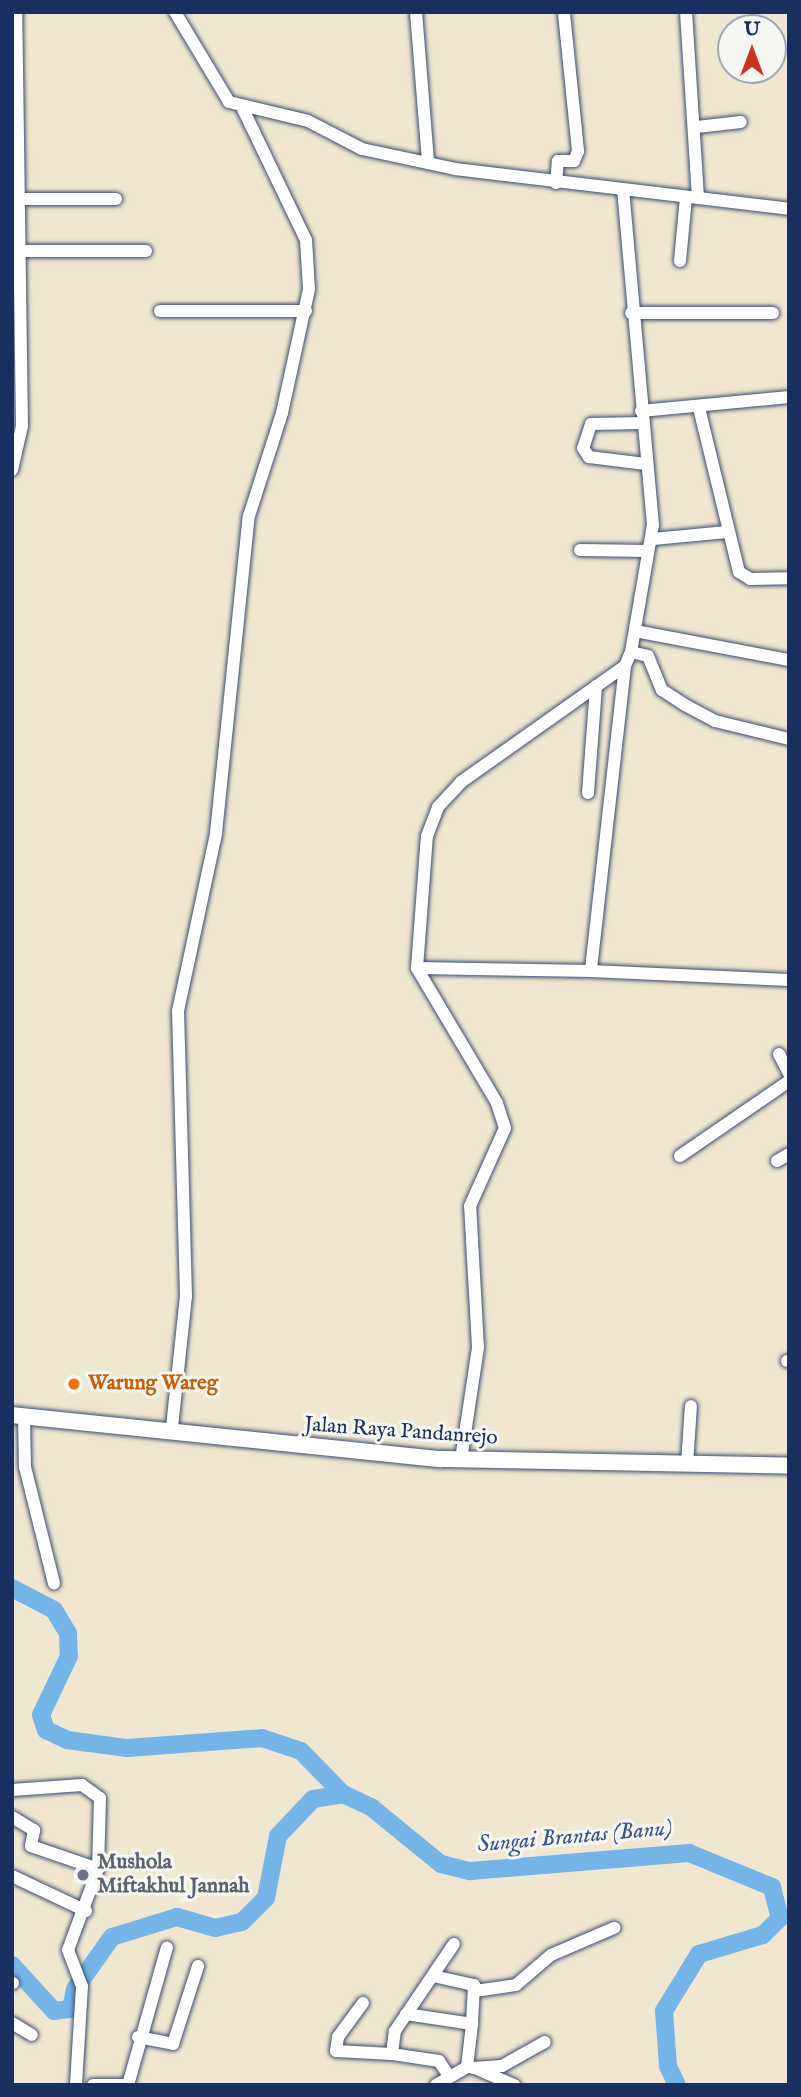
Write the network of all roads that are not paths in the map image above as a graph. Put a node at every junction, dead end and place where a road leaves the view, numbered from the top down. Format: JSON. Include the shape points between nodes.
{"nodes":[{"id":1,"x":16,"y":12,"type":"edge"},
{"id":2,"x":175,"y":12,"type":"edge"},
{"id":3,"x":416,"y":12,"type":"edge"},
{"id":4,"x":564,"y":12,"type":"edge"},
{"id":5,"x":686,"y":12,"type":"edge"},
{"id":6,"x":243,"y":109,"type":"junction"},
{"id":7,"x":741,"y":122,"type":"dead end"},
{"id":8,"x":697,"y":127,"type":"junction"},
{"id":9,"x":428,"y":162,"type":"junction"},
{"id":10,"x":557,"y":176,"type":"junction"},
{"id":11,"x":695,"y":191,"type":"junction"},
{"id":12,"x":623,"y":192,"type":"junction"},
{"id":13,"x":18,"y":199,"type":"junction"},
{"id":14,"x":116,"y":199,"type":"dead end"},
{"id":15,"x":789,"y":209,"type":"edge"},
{"id":16,"x":146,"y":250,"type":"dead end"},
{"id":17,"x":19,"y":251,"type":"junction"},
{"id":18,"x":680,"y":261,"type":"dead end"},
{"id":19,"x":160,"y":311,"type":"dead end"},
{"id":20,"x":306,"y":311,"type":"junction"},
{"id":21,"x":631,"y":313,"type":"junction"},
{"id":22,"x":773,"y":313,"type":"dead end"},
{"id":23,"x":789,"y":397,"type":"edge"},
{"id":24,"x":699,"y":408,"type":"junction"},
{"id":25,"x":642,"y":417,"type":"junction"},
{"id":26,"x":646,"y":464,"type":"junction"},
{"id":27,"x":12,"y":470,"type":"edge"},
{"id":28,"x":727,"y":532,"type":"junction"},
{"id":29,"x":650,"y":545,"type":"junction"},
{"id":30,"x":580,"y":550,"type":"dead end"},
{"id":31,"x":789,"y":578,"type":"edge"},
{"id":32,"x":635,"y":631,"type":"junction"},
{"id":33,"x":631,"y":652,"type":"junction"},
{"id":34,"x":789,"y":660,"type":"edge"},
{"id":35,"x":625,"y":666,"type":"junction"},
{"id":36,"x":596,"y":686,"type":"junction"},
{"id":37,"x":789,"y":739,"type":"edge"},
{"id":38,"x":588,"y":793,"type":"dead end"},
{"id":39,"x":417,"y":968,"type":"junction"},
{"id":40,"x":591,"y":971,"type":"junction"},
{"id":41,"x":789,"y":980,"type":"edge"},
{"id":42,"x":779,"y":1054,"type":"dead end"},
{"id":43,"x":789,"y":1074,"type":"edge"},
{"id":44,"x":789,"y":1081,"type":"edge"},
{"id":45,"x":789,"y":1154,"type":"edge"},
{"id":46,"x":680,"y":1156,"type":"dead end"},
{"id":47,"x":777,"y":1161,"type":"dead end"},
{"id":48,"x":691,"y":1406,"type":"dead end"},
{"id":49,"x":18,"y":1415,"type":"edge"},
{"id":50,"x":172,"y":1427,"type":"junction"},
{"id":51,"x":461,"y":1460,"type":"junction"},
{"id":52,"x":687,"y":1464,"type":"junction"},
{"id":53,"x":789,"y":1466,"type":"edge"},
{"id":54,"x":54,"y":1583,"type":"dead end"},
{"id":55,"x":12,"y":1790,"type":"edge"},
{"id":56,"x":12,"y":1817,"type":"edge"},
{"id":57,"x":98,"y":1869,"type":"junction"},
{"id":58,"x":12,"y":1876,"type":"edge"},
{"id":59,"x":86,"y":1912,"type":"junction"},
{"id":60,"x":614,"y":1928,"type":"dead end"},
{"id":61,"x":454,"y":1944,"type":"dead end"},
{"id":62,"x":167,"y":1947,"type":"dead end"},
{"id":63,"x":198,"y":1966,"type":"dead end"},
{"id":64,"x":433,"y":1976,"type":"junction"},
{"id":65,"x":475,"y":1990,"type":"junction"},
{"id":66,"x":363,"y":2003,"type":"dead end"},
{"id":67,"x":406,"y":2014,"type":"junction"},
{"id":68,"x":12,"y":2023,"type":"edge"},
{"id":69,"x":472,"y":2024,"type":"junction"},
{"id":70,"x":32,"y":2035,"type":"dead end"},
{"id":71,"x":138,"y":2037,"type":"junction"},
{"id":72,"x":545,"y":2042,"type":"dead end"},
{"id":73,"x":392,"y":2054,"type":"junction"},
{"id":74,"x":470,"y":2068,"type":"junction"},
{"id":75,"x":449,"y":2076,"type":"junction"},
{"id":76,"x":76,"y":2085,"type":"edge"},
{"id":77,"x":93,"y":2085,"type":"edge"},
{"id":78,"x":127,"y":2085,"type":"edge"},
{"id":79,"x":436,"y":2085,"type":"edge"},
{"id":80,"x":514,"y":2085,"type":"edge"}],
"edges":[{"from":1,"to":13,"type":"street"},
{"from":2,"to":6,"type":"street","via":[[221,93]]},
{"from":3,"to":9,"type":"street"},
{"from":4,"to":10,"type":"street","via":[[578,151],[576,160],[559,160]]},
{"from":5,"to":8,"type":"street"},
{"from":6,"to":9,"type":"street","via":[[308,121],[362,149]]},
{"from":6,"to":20,"type":"street","via":[[306,240]]},
{"from":7,"to":8,"type":"street"},
{"from":8,"to":11,"type":"street"},
{"from":9,"to":10,"type":"street"},
{"from":10,"to":12,"type":"street"},
{"from":11,"to":12,"type":"street"},
{"from":11,"to":15,"type":"street"},
{"from":11,"to":18,"type":"street"},
{"from":12,"to":21,"type":"street"},
{"from":13,"to":14,"type":"street"},
{"from":13,"to":17,"type":"street"},
{"from":16,"to":17,"type":"street"},
{"from":17,"to":27,"type":"street","via":[[22,426]]},
{"from":19,"to":20,"type":"street"},
{"from":20,"to":50,"type":"street","via":[[249,516],[216,833],[178,1011],[186,1297]]},
{"from":21,"to":22,"type":"street"},
{"from":21,"to":25,"type":"street"},
{"from":23,"to":24,"type":"street"},
{"from":24,"to":25,"type":"street"},
{"from":24,"to":28,"type":"street"},
{"from":25,"to":26,"type":"street"},
{"from":25,"to":26,"type":"street","via":[[591,424],[583,448],[589,457]]},
{"from":26,"to":29,"type":"street"},
{"from":28,"to":29,"type":"street"},
{"from":28,"to":31,"type":"street","via":[[744,577]]},
{"from":29,"to":30,"type":"street"},
{"from":29,"to":32,"type":"street"},
{"from":32,"to":33,"type":"street"},
{"from":32,"to":34,"type":"street"},
{"from":33,"to":35,"type":"street"},
{"from":33,"to":37,"type":"street","via":[[649,656],[662,690],[685,705],[715,721]]},
{"from":35,"to":36,"type":"street"},
{"from":35,"to":40,"type":"street"},
{"from":36,"to":38,"type":"street"},
{"from":36,"to":39,"type":"street","via":[[480,765],[438,807],[427,835]]},
{"from":39,"to":40,"type":"street"},
{"from":39,"to":51,"type":"street","via":[[504,1119],[500,1144],[470,1206],[478,1347]]},
{"from":40,"to":41,"type":"street"},
{"from":42,"to":43,"type":"street"},
{"from":44,"to":46,"type":"street"},
{"from":45,"to":47,"type":"street"},
{"from":48,"to":52,"type":"street"},
{"from":49,"to":50,"type":"main road","name":"Jalan Raya Pandanrejo"},
{"from":49,"to":54,"type":"street","via":[[25,1466]]},
{"from":50,"to":51,"type":"main road","name":"Jalan Raya Pandanrejo"},
{"from":51,"to":52,"type":"main road","name":"Jalan Raya Pandanrejo"},
{"from":52,"to":53,"type":"main road","name":"Jalan Raya Pandanrejo"},
{"from":55,"to":57,"type":"street","via":[[92,1788],[101,1804]]},
{"from":56,"to":57,"type":"street","via":[[34,1830],[32,1846]]},
{"from":57,"to":59,"type":"street"},
{"from":58,"to":59,"type":"street"},
{"from":59,"to":76,"type":"street","via":[[70,1941],[73,1969],[82,1986]]},
{"from":60,"to":65,"type":"street","via":[[551,1955],[516,1985]]},
{"from":61,"to":64,"type":"street"},
{"from":62,"to":71,"type":"street"},
{"from":63,"to":71,"type":"street","via":[[173,2044]]},
{"from":64,"to":65,"type":"street","via":[[472,1983]]},
{"from":64,"to":67,"type":"street"},
{"from":65,"to":69,"type":"street"},
{"from":66,"to":73,"type":"street","via":[[338,2037],[336,2051]]},
{"from":67,"to":69,"type":"street"},
{"from":67,"to":73,"type":"street"},
{"from":68,"to":70,"type":"street"},
{"from":69,"to":74,"type":"street"},
{"from":71,"to":78,"type":"street"},
{"from":72,"to":74,"type":"street","via":[[502,2066]]},
{"from":73,"to":75,"type":"street","via":[[439,2060]]},
{"from":74,"to":75,"type":"street"},
{"from":74,"to":80,"type":"street"},
{"from":75,"to":79,"type":"street"},
{"from":77,"to":78,"type":"street"}]}
